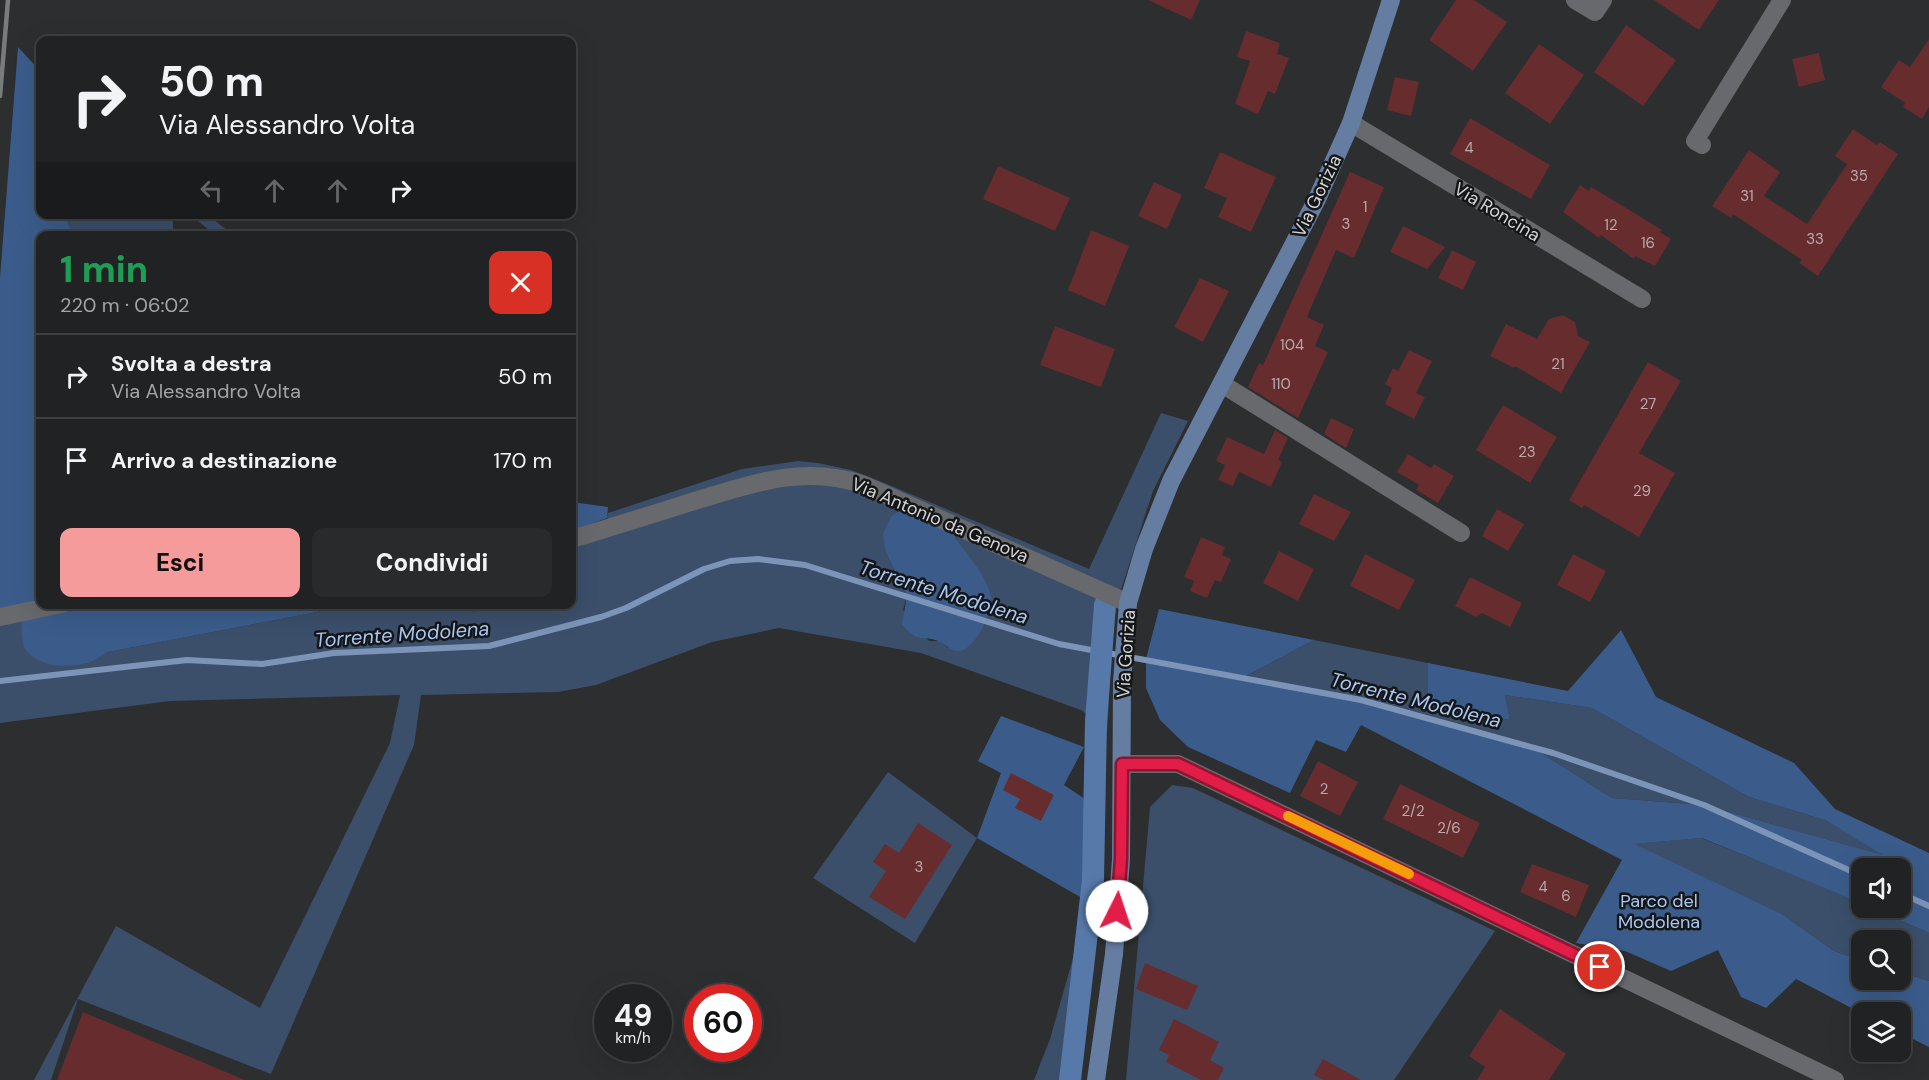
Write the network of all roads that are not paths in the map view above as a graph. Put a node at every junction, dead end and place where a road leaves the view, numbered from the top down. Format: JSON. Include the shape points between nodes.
{"nodes":[{"id":1,"x":1390,"y":0,"type":"edge"},
{"id":2,"x":1575,"y":0,"type":"edge"},
{"id":3,"x":1603,"y":0,"type":"edge"},
{"id":4,"x":1782,"y":0,"type":"edge"},
{"id":5,"x":1351,"y":123,"type":"junction"},
{"id":6,"x":1702,"y":145,"type":"dead end"},
{"id":7,"x":1642,"y":299,"type":"dead end"},
{"id":8,"x":1222,"y":384,"type":"junction"},
{"id":9,"x":1461,"y":533,"type":"dead end"},
{"id":10,"x":576,"y":538,"type":"edge"},
{"id":11,"x":38,"y":609,"type":"edge"},
{"id":12,"x":1127,"y":612,"type":"junction"},
{"id":13,"x":0,"y":617,"type":"edge"},
{"id":14,"x":1122,"y":764,"type":"junction"},
{"id":15,"x":1096,"y":1080,"type":"edge"},
{"id":16,"x":1834,"y":1080,"type":"edge"}],
"edges":[{"from":1,"to":5,"type":"main road","name":"Via Gorizia"},
{"from":2,"to":3,"type":"street","via":[[1595,12]]},
{"from":4,"to":6,"type":"street","via":[[1695,141]]},
{"from":5,"to":7,"type":"street","name":"Via Roncina"},
{"from":5,"to":8,"type":"main road","name":"Via Gorizia","via":[[1317,200]]},
{"from":8,"to":9,"type":"street"},
{"from":8,"to":12,"type":"main road","name":"Via Gorizia","via":[[1171,480],[1144,549]]},
{"from":10,"to":12,"type":"street","name":"Via Antonio da Genova","via":[[768,478],[831,476],[862,484]]},
{"from":11,"to":13,"type":"street"},
{"from":12,"to":14,"type":"main road","name":"Via Gorizia"},
{"from":14,"to":15,"type":"main road","name":"Via Gorizia","via":[[1114,954]]},
{"from":14,"to":16,"type":"street","via":[[1178,764]]}]}
